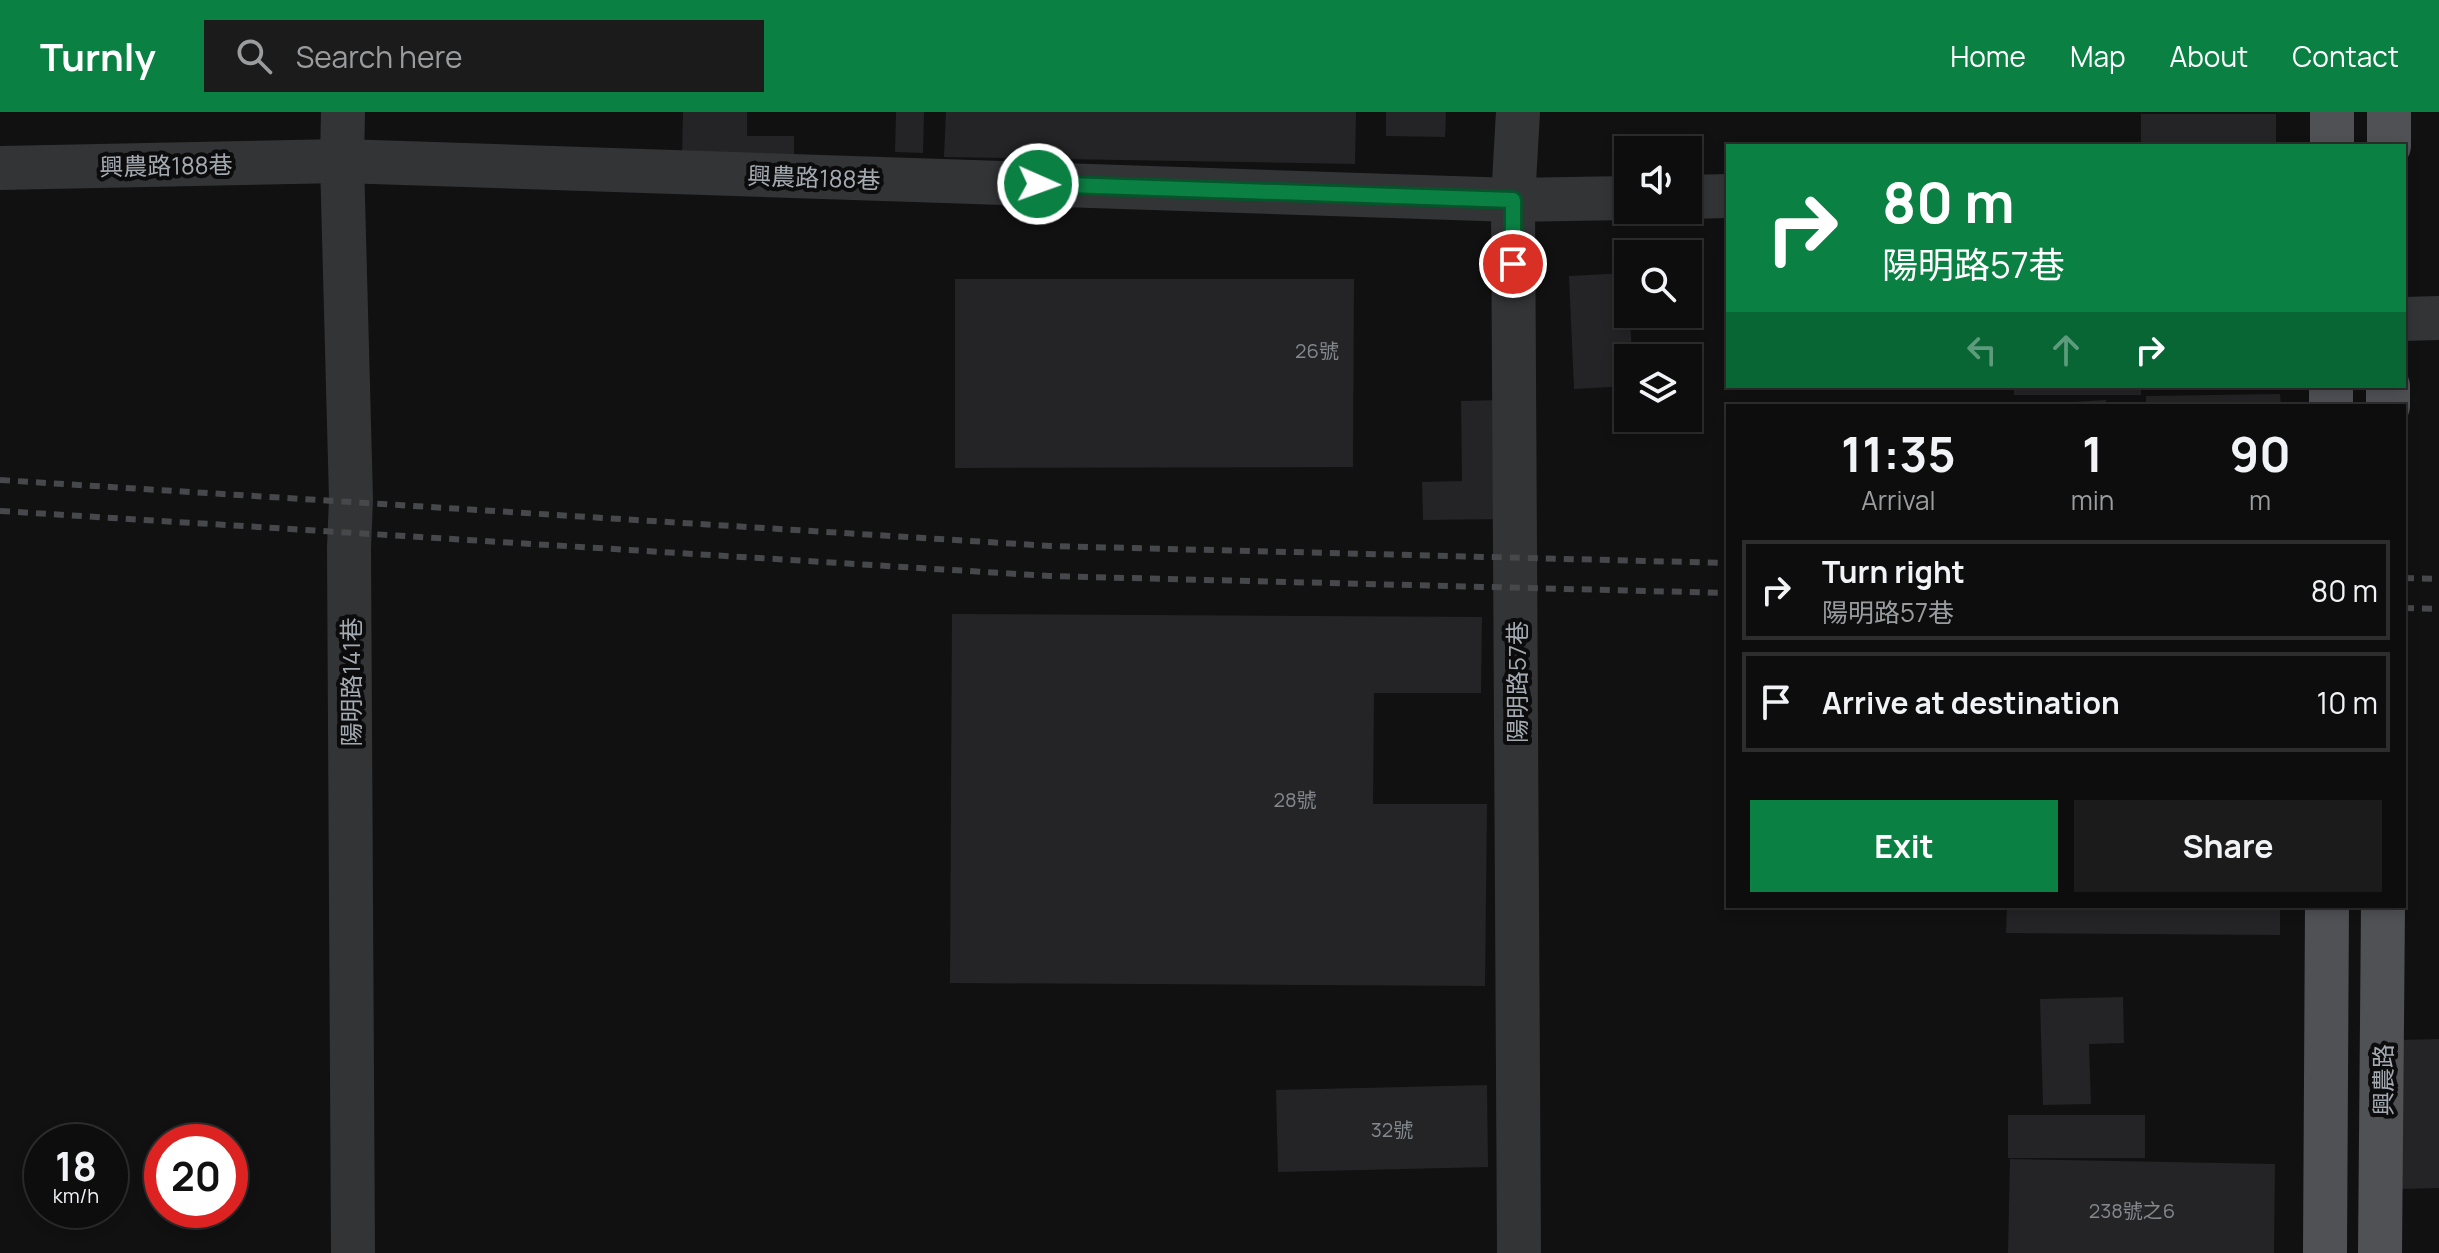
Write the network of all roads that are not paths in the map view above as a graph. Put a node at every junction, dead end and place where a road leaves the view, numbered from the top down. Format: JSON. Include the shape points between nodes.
{"nodes":[{"id":1,"x":343,"y":112,"type":"edge"},
{"id":2,"x":1518,"y":112,"type":"edge"},
{"id":3,"x":2332,"y":112,"type":"edge"},
{"id":4,"x":2389,"y":112,"type":"edge"},
{"id":5,"x":2332,"y":144,"type":"edge"},
{"id":6,"x":2389,"y":144,"type":"edge"},
{"id":7,"x":342,"y":161,"type":"junction"},
{"id":8,"x":0,"y":168,"type":"edge"},
{"id":9,"x":1726,"y":196,"type":"edge"},
{"id":10,"x":1702,"y":197,"type":"edge"},
{"id":11,"x":1614,"y":198,"type":"edge"},
{"id":12,"x":1513,"y":200,"type":"junction"},
{"id":13,"x":2439,"y":318,"type":"edge"},
{"id":14,"x":2406,"y":319,"type":"edge"},
{"id":15,"x":2327,"y":908,"type":"edge"},
{"id":16,"x":2383,"y":908,"type":"edge"},
{"id":17,"x":353,"y":1253,"type":"edge"},
{"id":18,"x":1519,"y":1253,"type":"edge"},
{"id":19,"x":2325,"y":1253,"type":"edge"},
{"id":20,"x":2380,"y":1253,"type":"edge"}],
"edges":[{"from":1,"to":7,"type":"lane","name":"陽明路141巷"},
{"from":2,"to":12,"type":"lane","name":"陽明路57巷"},
{"from":3,"to":5,"type":"main road"},
{"from":4,"to":6,"type":"main road"},
{"from":7,"to":8,"type":"lane","name":"興農路188巷"},
{"from":7,"to":12,"type":"lane","name":"興農路188巷"},
{"from":7,"to":17,"type":"lane","name":"陽明路141巷","via":[[351,499]]},
{"from":9,"to":10,"type":"lane"},
{"from":11,"to":12,"type":"lane","name":"興農路188巷"},
{"from":12,"to":18,"type":"lane","name":"陽明路57巷"},
{"from":13,"to":14,"type":"lane"},
{"from":15,"to":19,"type":"main road"},
{"from":16,"to":20,"type":"main road","name":"興農路"}]}
